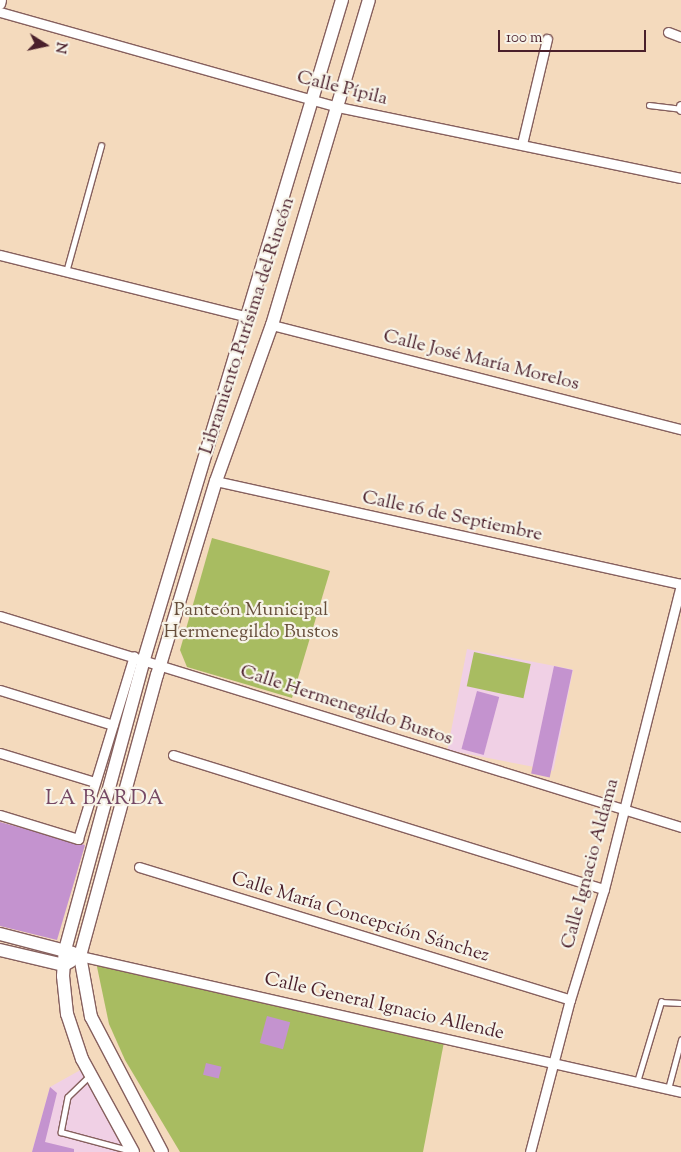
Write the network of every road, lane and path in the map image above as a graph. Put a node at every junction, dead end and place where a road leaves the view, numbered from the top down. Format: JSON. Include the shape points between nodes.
{"nodes":[{"id":1,"x":1,"y":0,"type":"edge"},
{"id":2,"x":342,"y":0,"type":"edge"},
{"id":3,"x":369,"y":0,"type":"edge"},
{"id":4,"x":0,"y":4,"type":"edge"},
{"id":5,"x":0,"y":12,"type":"edge"},
{"id":6,"x":668,"y":32,"type":"dead end"},
{"id":7,"x":681,"y":37,"type":"edge"},
{"id":8,"x":547,"y":39,"type":"dead end"},
{"id":9,"x":313,"y":100,"type":"junction"},
{"id":10,"x":649,"y":105,"type":"dead end"},
{"id":11,"x":338,"y":107,"type":"junction"},
{"id":12,"x":681,"y":108,"type":"edge"},
{"id":13,"x":522,"y":144,"type":"junction"},
{"id":14,"x":101,"y":146,"type":"dead end"},
{"id":15,"x":681,"y":178,"type":"edge"},
{"id":16,"x":0,"y":255,"type":"edge"},
{"id":17,"x":66,"y":272,"type":"junction"},
{"id":18,"x":249,"y":317,"type":"junction"},
{"id":19,"x":272,"y":325,"type":"junction"},
{"id":20,"x":681,"y":428,"type":"edge"},
{"id":21,"x":216,"y":481,"type":"junction"},
{"id":22,"x":681,"y":584,"type":"edge"},
{"id":23,"x":0,"y":616,"type":"edge"},
{"id":24,"x":139,"y":658,"type":"junction"},
{"id":25,"x":160,"y":663,"type":"junction"},
{"id":26,"x":0,"y":690,"type":"edge"},
{"id":27,"x":113,"y":725,"type":"junction"},
{"id":28,"x":0,"y":753,"type":"edge"},
{"id":29,"x":173,"y":754,"type":"dead end"},
{"id":30,"x":95,"y":782,"type":"junction"},
{"id":31,"x":623,"y":811,"type":"junction"},
{"id":32,"x":0,"y":815,"type":"edge"},
{"id":33,"x":681,"y":827,"type":"edge"},
{"id":34,"x":140,"y":867,"type":"dead end"},
{"id":35,"x":604,"y":889,"type":"junction"},
{"id":36,"x":0,"y":934,"type":"edge"},
{"id":37,"x":0,"y":950,"type":"edge"},
{"id":38,"x":66,"y":950,"type":"junction"},
{"id":39,"x":80,"y":956,"type":"junction"},
{"id":40,"x":64,"y":965,"type":"junction"},
{"id":41,"x":570,"y":1000,"type":"junction"},
{"id":42,"x":681,"y":1003,"type":"edge"},
{"id":43,"x":681,"y":1040,"type":"edge"},
{"id":44,"x":553,"y":1062,"type":"junction"},
{"id":45,"x":91,"y":1075,"type":"junction"},
{"id":46,"x":637,"y":1082,"type":"junction"},
{"id":47,"x":668,"y":1089,"type":"junction"},
{"id":48,"x":681,"y":1092,"type":"edge"},
{"id":49,"x":132,"y":1152,"type":"edge"},
{"id":50,"x":162,"y":1152,"type":"edge"},
{"id":51,"x":530,"y":1152,"type":"edge"}],
"edges":[{"from":1,"to":4,"type":"street"},
{"from":2,"to":9,"type":"main road","name":"Libramiento Purísima del Rincón"},
{"from":3,"to":11,"type":"main road","name":"Libramiento Purísima del Rincón"},
{"from":5,"to":9,"type":"street","name":"Calle Pípila"},
{"from":6,"to":7,"type":"street"},
{"from":8,"to":13,"type":"street"},
{"from":9,"to":11,"type":"street","name":"Calle Pípila"},
{"from":9,"to":18,"type":"main road","name":"Libramiento Purísima del Rincón"},
{"from":10,"to":12,"type":"lane"},
{"from":11,"to":13,"type":"street","name":"Calle Pípila"},
{"from":11,"to":19,"type":"main road","name":"Libramiento Purísima del Rincón"},
{"from":13,"to":15,"type":"street","name":"Calle Pípila"},
{"from":14,"to":17,"type":"lane"},
{"from":16,"to":17,"type":"street"},
{"from":17,"to":18,"type":"street"},
{"from":18,"to":24,"type":"main road","name":"Libramiento Purísima del Rincón"},
{"from":19,"to":20,"type":"street","name":"Calle José María Morelos"},
{"from":19,"to":21,"type":"main road","name":"Libramiento Purísima del Rincón"},
{"from":21,"to":22,"type":"street","name":"Calle 16 de Septiembre"},
{"from":21,"to":25,"type":"main road","name":"Libramiento Purísima del Rincón"},
{"from":22,"to":31,"type":"street","name":"Calle Ignacio Aldama"},
{"from":23,"to":24,"type":"street","name":"Calle Hermenegildo Bustos"},
{"from":24,"to":25,"type":"street","name":"Calle Hermenegildo Bustos"},
{"from":24,"to":27,"type":"street"},
{"from":24,"to":38,"type":"main road","name":"Libramiento Purísima del Rincón"},
{"from":25,"to":31,"type":"street","name":"Calle Hermenegildo Bustos"},
{"from":25,"to":39,"type":"main road","name":"Libramiento Purísima del Rincón"},
{"from":26,"to":27,"type":"street"},
{"from":27,"to":30,"type":"street"},
{"from":28,"to":30,"type":"street"},
{"from":29,"to":35,"type":"street"},
{"from":30,"to":32,"type":"street","via":[[78,839]]},
{"from":31,"to":33,"type":"street","name":"Calle Hermenegildo Bustos"},
{"from":31,"to":35,"type":"street","name":"Calle Ignacio Aldama"},
{"from":34,"to":41,"type":"street","name":"Calle María Concepción Sánchez"},
{"from":35,"to":41,"type":"street","name":"Calle Ignacio Aldama"},
{"from":36,"to":38,"type":"main road"},
{"from":37,"to":40,"type":"main road"},
{"from":38,"to":39,"type":"main road"},
{"from":38,"to":40,"type":"main road","name":"Libramiento Purísima del Rincón"},
{"from":39,"to":40,"type":"main road"},
{"from":39,"to":44,"type":"street","name":"Calle General Ignacio Allende"},
{"from":39,"to":50,"type":"main road","via":[[91,1017]]},
{"from":40,"to":45,"type":"main road","name":"Libramiento Purísima del Rincón","via":[[67,1014]]},
{"from":41,"to":44,"type":"street","name":"Calle Ignacio Aldama"},
{"from":42,"to":46,"type":"lane","via":[[661,1002]]},
{"from":43,"to":47,"type":"lane"},
{"from":44,"to":46,"type":"street","name":"Calle General Ignacio Allende"},
{"from":44,"to":51,"type":"street","name":"Calle Ignacio Aldama"},
{"from":45,"to":49,"type":"main road","name":"Libramiento Purísima del Rincón"},
{"from":45,"to":49,"type":"lane","via":[[68,1097],[61,1132]]},
{"from":46,"to":47,"type":"street","name":"Calle General Ignacio Allende"},
{"from":47,"to":48,"type":"street","name":"Calle General Ignacio Allende"}]}
